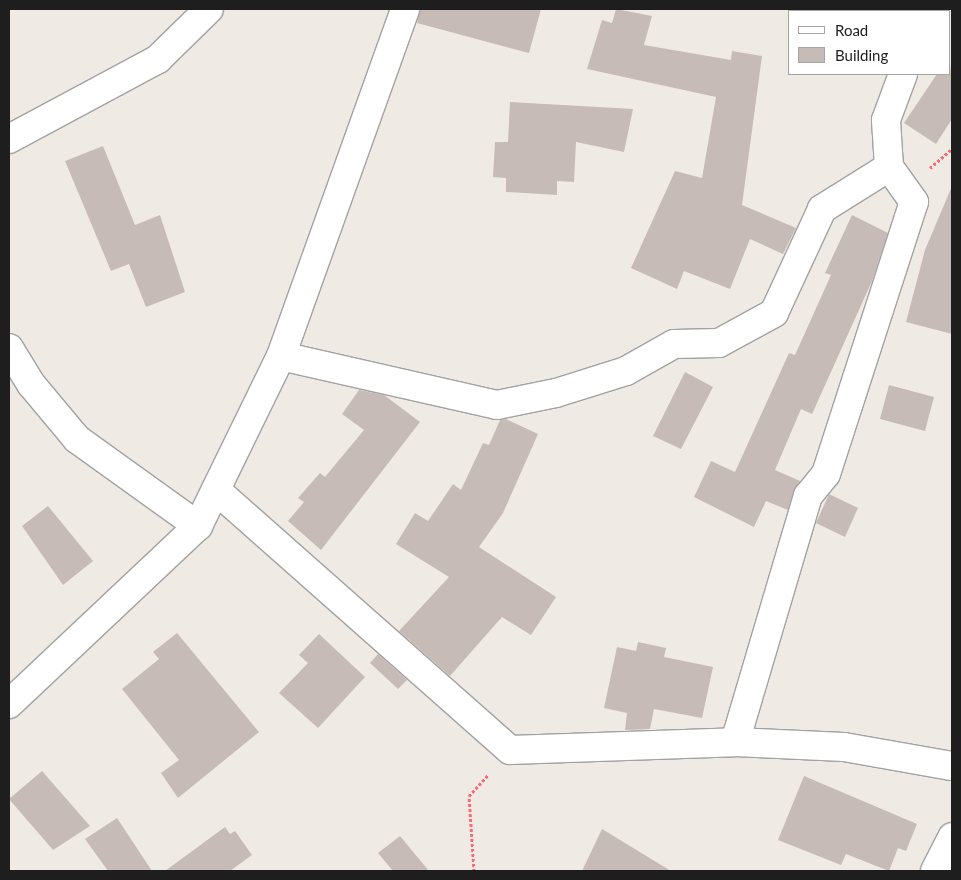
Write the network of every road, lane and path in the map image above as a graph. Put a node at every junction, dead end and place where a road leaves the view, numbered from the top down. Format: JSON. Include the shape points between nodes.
{"nodes":[{"id":1,"x":210,"y":9,"type":"edge"},
{"id":2,"x":405,"y":9,"type":"edge"},
{"id":3,"x":903,"y":75,"type":"edge"},
{"id":4,"x":9,"y":139,"type":"edge"},
{"id":5,"x":889,"y":167,"type":"junction"},
{"id":6,"x":9,"y":348,"type":"edge"},
{"id":7,"x":281,"y":356,"type":"junction"},
{"id":8,"x":216,"y":490,"type":"junction"},
{"id":9,"x":198,"y":526,"type":"junction"},
{"id":10,"x":9,"y":704,"type":"edge"},
{"id":11,"x":735,"y":742,"type":"junction"},
{"id":12,"x":510,"y":750,"type":"junction"},
{"id":13,"x":952,"y":766,"type":"edge"},
{"id":14,"x":952,"y":837,"type":"edge"},
{"id":15,"x":474,"y":871,"type":"edge"},
{"id":16,"x":935,"y":871,"type":"edge"}],
"edges":[{"from":1,"to":4,"type":"street","via":[[158,60]]},
{"from":2,"to":7,"type":"street"},
{"from":3,"to":5,"type":"street","via":[[886,120]]},
{"from":5,"to":7,"type":"street","via":[[822,209],[774,313],[719,343],[674,344],[626,371],[497,405]]},
{"from":5,"to":11,"type":"street","via":[[914,202],[826,474],[808,496]]},
{"from":6,"to":9,"type":"street","via":[[31,384],[77,439]]},
{"from":7,"to":8,"type":"street"},
{"from":8,"to":9,"type":"street"},
{"from":8,"to":12,"type":"street"},
{"from":9,"to":10,"type":"street"},
{"from":11,"to":12,"type":"street"},
{"from":11,"to":13,"type":"street","via":[[844,747]]},
{"from":12,"to":15,"type":"path","via":[[468,796]]},
{"from":14,"to":16,"type":"street"}]}
